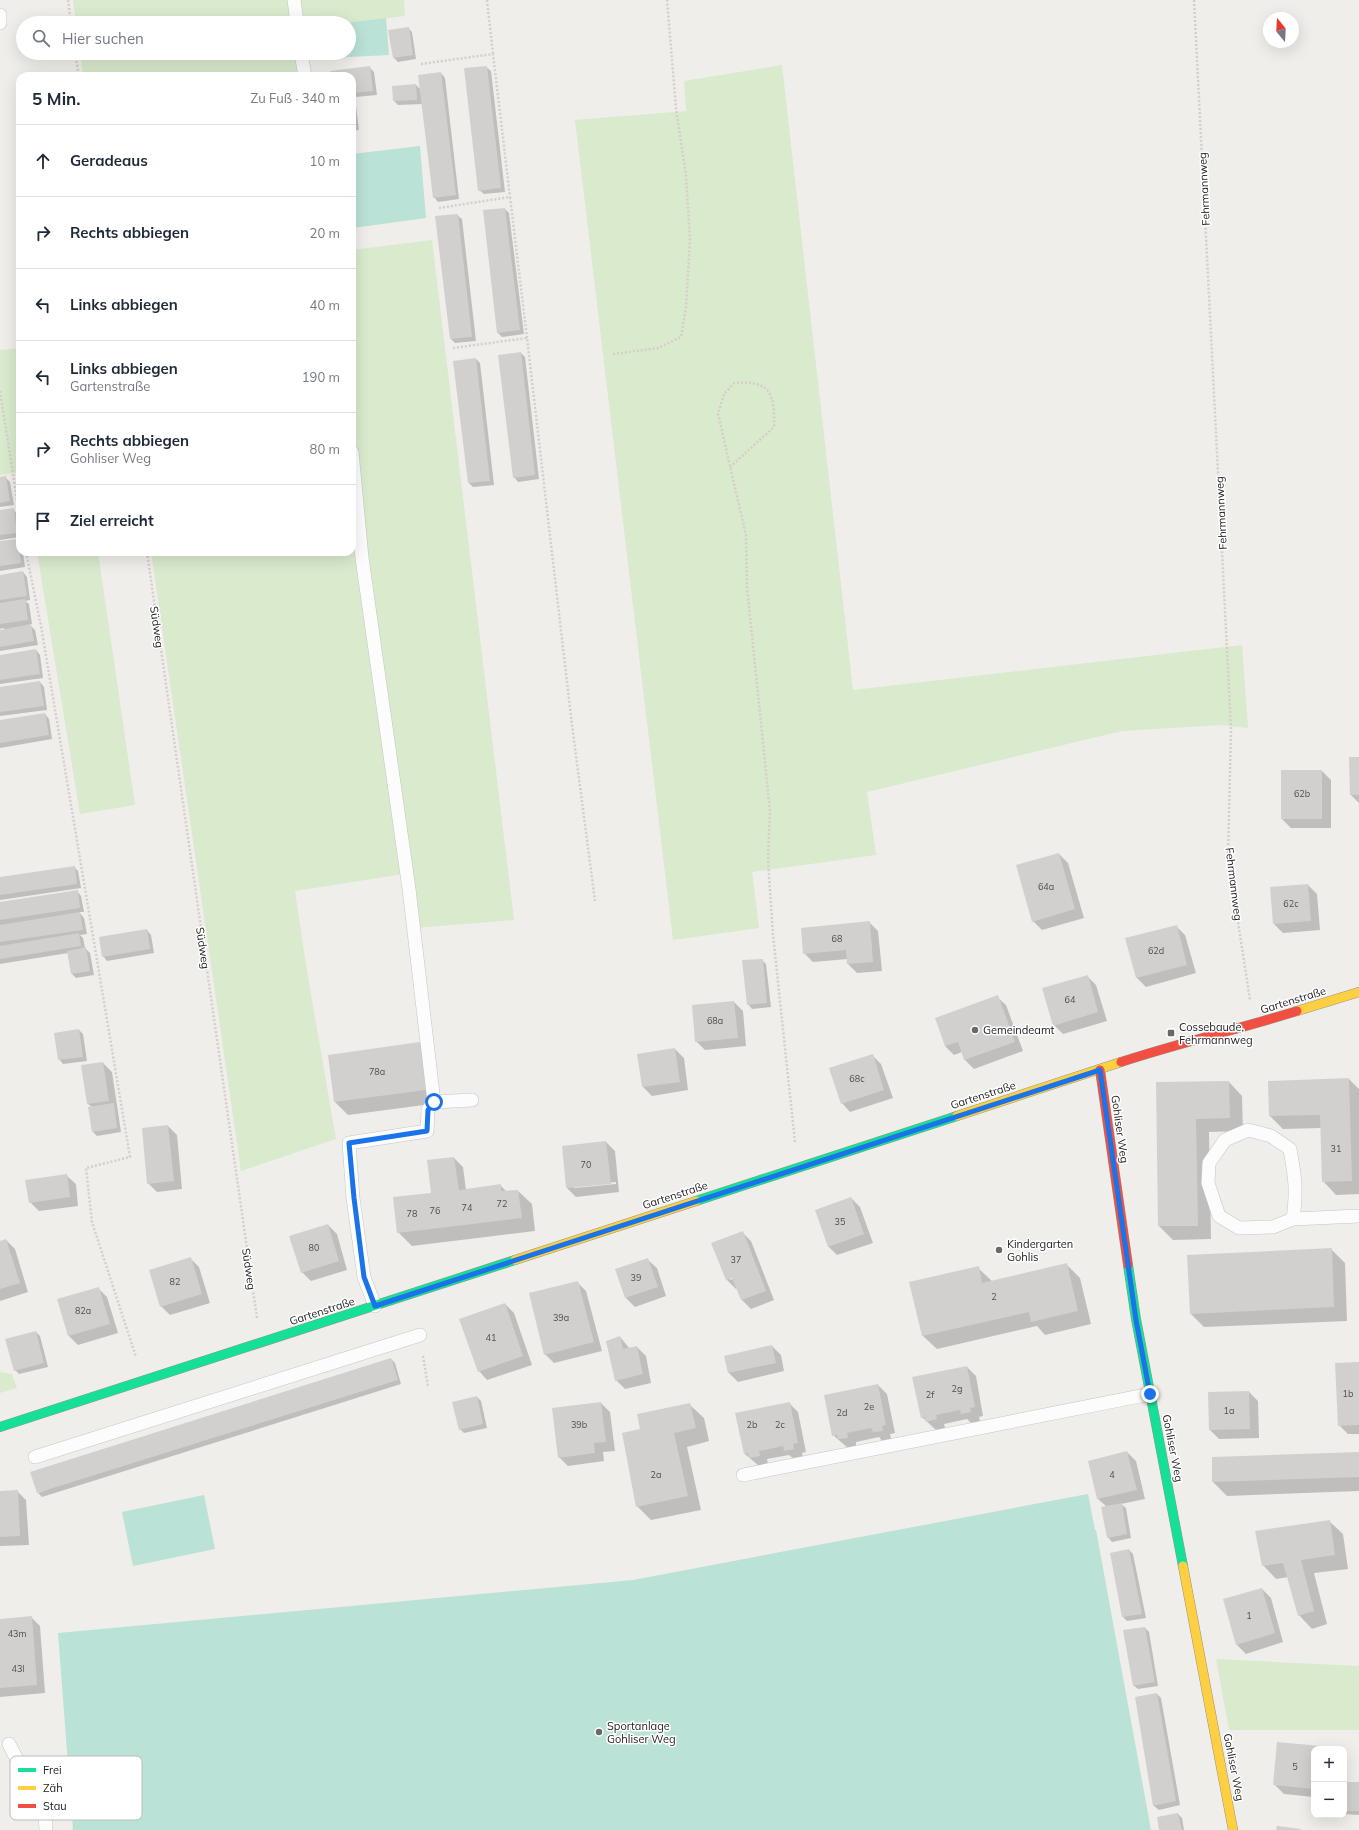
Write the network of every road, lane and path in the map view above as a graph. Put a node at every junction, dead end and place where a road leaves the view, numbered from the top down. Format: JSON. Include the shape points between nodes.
{"nodes":[{"id":1,"x":68,"y":0,"type":"edge"},
{"id":2,"x":294,"y":0,"type":"edge"},
{"id":3,"x":487,"y":0,"type":"edge"},
{"id":4,"x":667,"y":0,"type":"edge"},
{"id":5,"x":1194,"y":0,"type":"edge"},
{"id":6,"x":0,"y":15,"type":"edge"},
{"id":7,"x":70,"y":16,"type":"edge"},
{"id":8,"x":296,"y":16,"type":"edge"},
{"id":9,"x":0,"y":23,"type":"edge"},
{"id":10,"x":493,"y":54,"type":"junction"},
{"id":11,"x":77,"y":60,"type":"edge"},
{"id":12,"x":303,"y":60,"type":"edge"},
{"id":13,"x":421,"y":64,"type":"dead end"},
{"id":14,"x":78,"y":72,"type":"edge"},
{"id":15,"x":304,"y":72,"type":"edge"},
{"id":16,"x":510,"y":197,"type":"junction"},
{"id":17,"x":439,"y":208,"type":"dead end"},
{"id":18,"x":527,"y":338,"type":"junction"},
{"id":19,"x":453,"y":348,"type":"dead end"},
{"id":20,"x":613,"y":354,"type":"dead end"},
{"id":21,"x":0,"y":391,"type":"edge"},
{"id":22,"x":730,"y":467,"type":"junction"},
{"id":23,"x":16,"y":493,"type":"edge"},
{"id":24,"x":356,"y":494,"type":"edge"},
{"id":25,"x":27,"y":556,"type":"edge"},
{"id":26,"x":148,"y":556,"type":"edge"},
{"id":27,"x":595,"y":901,"type":"dead end"},
{"id":28,"x":1359,"y":992,"type":"edge"},
{"id":29,"x":1254,"y":1024,"type":"junction"},
{"id":30,"x":1100,"y":1070,"type":"junction"},
{"id":31,"x":472,"y":1100,"type":"dead end"},
{"id":32,"x":434,"y":1102,"type":"junction"},
{"id":33,"x":798,"y":1168,"type":"junction"},
{"id":34,"x":1359,"y":1216,"type":"edge"},
{"id":35,"x":1293,"y":1219,"type":"junction"},
{"id":36,"x":375,"y":1306,"type":"junction"},
{"id":37,"x":420,"y":1335,"type":"dead end"},
{"id":38,"x":262,"y":1343,"type":"junction"},
{"id":39,"x":144,"y":1381,"type":"junction"},
{"id":40,"x":1150,"y":1394,"type":"junction"},
{"id":41,"x":0,"y":1427,"type":"edge"},
{"id":42,"x":35,"y":1457,"type":"dead end"},
{"id":43,"x":743,"y":1474,"type":"dead end"},
{"id":44,"x":8,"y":1744,"type":"dead end"},
{"id":45,"x":14,"y":1756,"type":"edge"},
{"id":46,"x":45,"y":1820,"type":"edge"},
{"id":47,"x":46,"y":1830,"type":"edge"},
{"id":48,"x":1233,"y":1830,"type":"edge"}],
"edges":[{"from":1,"to":7,"type":"path"},
{"from":2,"to":8,"type":"lane"},
{"from":3,"to":10,"type":"path"},
{"from":4,"to":20,"type":"path","via":[[676,108],[686,176],[690,239],[682,337],[658,348]]},
{"from":5,"to":29,"type":"path","name":"Fehrmannweg","via":[[1231,729],[1228,857]]},
{"from":6,"to":9,"type":"lane"},
{"from":10,"to":13,"type":"path"},
{"from":10,"to":16,"type":"path"},
{"from":11,"to":14,"type":"path"},
{"from":12,"to":15,"type":"lane"},
{"from":16,"to":17,"type":"path"},
{"from":16,"to":18,"type":"path"},
{"from":18,"to":19,"type":"path"},
{"from":18,"to":27,"type":"path"},
{"from":21,"to":23,"type":"path"},
{"from":22,"to":22,"type":"path","via":[[718,414],[724,394],[734,383],[750,382],[772,394],[775,407],[774,427]]},
{"from":22,"to":33,"type":"path","via":[[746,535],[747,587],[770,811],[768,860],[773,936]]},
{"from":24,"to":32,"type":"lane","via":[[362,558],[409,889]]},
{"from":25,"to":39,"type":"path","via":[[41,626],[130,1158],[86,1168],[92,1222]]},
{"from":26,"to":38,"type":"path","name":"Südweg","via":[[253,1298]]},
{"from":28,"to":29,"type":"street","name":"Gartenstraße"},
{"from":29,"to":30,"type":"street","name":"Gartenstraße","via":[[1176,1044]]},
{"from":30,"to":33,"type":"street","name":"Gartenstraße"},
{"from":30,"to":40,"type":"street","name":"Gohliser Weg","via":[[1136,1320]]},
{"from":31,"to":32,"type":"lane"},
{"from":32,"to":36,"type":"lane","via":[[428,1110],[427,1131],[349,1143],[364,1277]]},
{"from":33,"to":36,"type":"street","name":"Gartenstraße"},
{"from":34,"to":35,"type":"lane"},
{"from":35,"to":35,"type":"lane","via":[[1272,1227],[1239,1228],[1219,1216],[1208,1183],[1210,1163],[1225,1140],[1248,1130],[1271,1136],[1290,1148],[1296,1181]]},
{"from":36,"to":38,"type":"street","name":"Gartenstraße"},
{"from":37,"to":42,"type":"lane"},
{"from":38,"to":39,"type":"street","name":"Gartenstraße"},
{"from":39,"to":41,"type":"street","name":"Gartenstraße"},
{"from":40,"to":43,"type":"lane"},
{"from":40,"to":48,"type":"street","name":"Gohliser Weg"},
{"from":44,"to":45,"type":"lane"},
{"from":46,"to":47,"type":"lane"}]}
